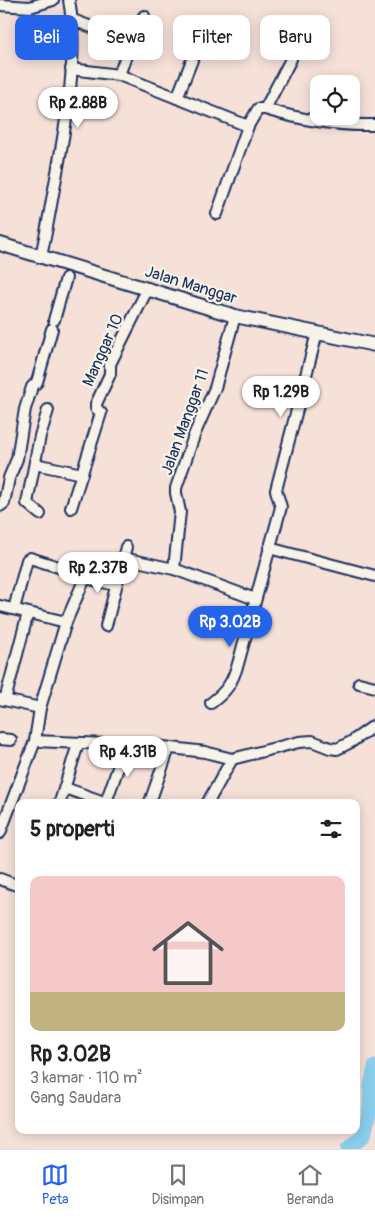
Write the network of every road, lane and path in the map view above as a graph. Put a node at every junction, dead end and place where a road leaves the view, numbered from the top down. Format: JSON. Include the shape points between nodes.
{"nodes":[{"id":1,"x":53,"y":0,"type":"edge"},
{"id":2,"x":69,"y":0,"type":"edge"},
{"id":3,"x":0,"y":5,"type":"edge"},
{"id":4,"x":72,"y":15,"type":"edge"},
{"id":5,"x":71,"y":60,"type":"edge"},
{"id":6,"x":124,"y":60,"type":"edge"},
{"id":7,"x":192,"y":60,"type":"edge"},
{"id":8,"x":290,"y":60,"type":"edge"},
{"id":9,"x":71,"y":69,"type":"junction"},
{"id":10,"x":119,"y":75,"type":"junction"},
{"id":11,"x":177,"y":98,"type":"junction"},
{"id":12,"x":265,"y":109,"type":"junction"},
{"id":13,"x":375,"y":125,"type":"edge"},
{"id":14,"x":248,"y":126,"type":"junction"},
{"id":15,"x":217,"y":214,"type":"dead end"},
{"id":16,"x":0,"y":244,"type":"edge"},
{"id":17,"x":41,"y":256,"type":"junction"},
{"id":18,"x":66,"y":278,"type":"dead end"},
{"id":19,"x":148,"y":288,"type":"junction"},
{"id":20,"x":235,"y":316,"type":"junction"},
{"id":21,"x":317,"y":333,"type":"junction"},
{"id":22,"x":375,"y":345,"type":"edge"},
{"id":23,"x":48,"y":410,"type":"dead end"},
{"id":24,"x":35,"y":464,"type":"junction"},
{"id":25,"x":82,"y":474,"type":"junction"},
{"id":26,"x":0,"y":506,"type":"edge"},
{"id":27,"x":71,"y":508,"type":"dead end"},
{"id":28,"x":40,"y":514,"type":"dead end"},
{"id":29,"x":126,"y":547,"type":"dead end"},
{"id":30,"x":269,"y":548,"type":"junction"},
{"id":31,"x":123,"y":558,"type":"junction"},
{"id":32,"x":174,"y":569,"type":"junction"},
{"id":33,"x":375,"y":576,"type":"edge"},
{"id":34,"x":85,"y":578,"type":"junction"},
{"id":35,"x":116,"y":585,"type":"junction"},
{"id":36,"x":256,"y":599,"type":"junction"},
{"id":37,"x":0,"y":606,"type":"edge"},
{"id":38,"x":14,"y":609,"type":"junction"},
{"id":39,"x":28,"y":613,"type":"junction"},
{"id":40,"x":66,"y":622,"type":"junction"},
{"id":41,"x":106,"y":626,"type":"dead end"},
{"id":42,"x":359,"y":683,"type":"dead end"},
{"id":43,"x":375,"y":687,"type":"edge"},
{"id":44,"x":3,"y":700,"type":"edge"},
{"id":45,"x":211,"y":703,"type":"dead end"},
{"id":46,"x":40,"y":708,"type":"junction"},
{"id":47,"x":375,"y":725,"type":"edge"},
{"id":48,"x":36,"y":734,"type":"junction"},
{"id":49,"x":78,"y":744,"type":"junction"},
{"id":50,"x":126,"y":745,"type":"junction"},
{"id":51,"x":169,"y":748,"type":"junction"},
{"id":52,"x":232,"y":759,"type":"junction"},
{"id":53,"x":65,"y":788,"type":"junction"},
{"id":54,"x":61,"y":799,"type":"edge"},
{"id":55,"x":96,"y":799,"type":"edge"},
{"id":56,"x":106,"y":799,"type":"edge"},
{"id":57,"x":151,"y":799,"type":"edge"},
{"id":58,"x":210,"y":799,"type":"edge"},
{"id":59,"x":0,"y":833,"type":"edge"},
{"id":60,"x":0,"y":879,"type":"edge"},
{"id":61,"x":15,"y":885,"type":"edge"}],
"edges":[{"from":1,"to":3,"type":"street","via":[[30,7]]},
{"from":2,"to":4,"type":"street"},
{"from":5,"to":9,"type":"street"},
{"from":6,"to":10,"type":"street"},
{"from":7,"to":11,"type":"street"},
{"from":8,"to":12,"type":"street"},
{"from":9,"to":10,"type":"street"},
{"from":9,"to":17,"type":"street","via":[[66,123]]},
{"from":10,"to":11,"type":"street"},
{"from":11,"to":14,"type":"street"},
{"from":12,"to":13,"type":"street","via":[[336,125]]},
{"from":12,"to":14,"type":"street","via":[[258,109]]},
{"from":14,"to":15,"type":"street"},
{"from":16,"to":17,"type":"main road","name":"Jalan Manggar"},
{"from":17,"to":19,"type":"main road","name":"Jalan Manggar"},
{"from":18,"to":26,"type":"street","via":[[37,380],[25,409],[17,459],[4,503]]},
{"from":19,"to":20,"type":"main road","name":"Jalan Manggar"},
{"from":19,"to":25,"type":"street","name":"Manggar 10","via":[[110,366],[110,374],[96,404],[101,412]]},
{"from":20,"to":21,"type":"main road","name":"Jalan Manggar"},
{"from":20,"to":32,"type":"street","name":"Jalan Manggar 11","via":[[215,388],[176,488],[180,512]]},
{"from":21,"to":22,"type":"main road","name":"Jalan Manggar"},
{"from":21,"to":30,"type":"street","via":[[278,483],[276,494],[281,507]]},
{"from":23,"to":24,"type":"street"},
{"from":24,"to":25,"type":"street"},
{"from":24,"to":28,"type":"street","via":[[27,504]]},
{"from":25,"to":27,"type":"street","name":"Manggar 10"},
{"from":29,"to":31,"type":"street"},
{"from":30,"to":33,"type":"street"},
{"from":30,"to":36,"type":"street"},
{"from":31,"to":32,"type":"street"},
{"from":31,"to":35,"type":"street"},
{"from":32,"to":36,"type":"street"},
{"from":34,"to":35,"type":"street"},
{"from":34,"to":38,"type":"street","via":[[84,575],[28,559]]},
{"from":34,"to":40,"type":"street"},
{"from":35,"to":41,"type":"street"},
{"from":36,"to":45,"type":"street","via":[[232,681]]},
{"from":37,"to":38,"type":"street"},
{"from":38,"to":39,"type":"street"},
{"from":39,"to":40,"type":"street"},
{"from":39,"to":44,"type":"street"},
{"from":40,"to":46,"type":"street"},
{"from":42,"to":43,"type":"street"},
{"from":44,"to":46,"type":"street"},
{"from":46,"to":48,"type":"street"},
{"from":47,"to":52,"type":"street","via":[[337,749],[312,741],[300,742]]},
{"from":48,"to":49,"type":"street"},
{"from":48,"to":59,"type":"street"},
{"from":49,"to":50,"type":"street"},
{"from":49,"to":53,"type":"street"},
{"from":50,"to":51,"type":"street"},
{"from":50,"to":56,"type":"street"},
{"from":51,"to":52,"type":"street"},
{"from":51,"to":57,"type":"street"},
{"from":52,"to":58,"type":"street"},
{"from":53,"to":54,"type":"street"},
{"from":53,"to":55,"type":"street"},
{"from":60,"to":61,"type":"street"}]}
